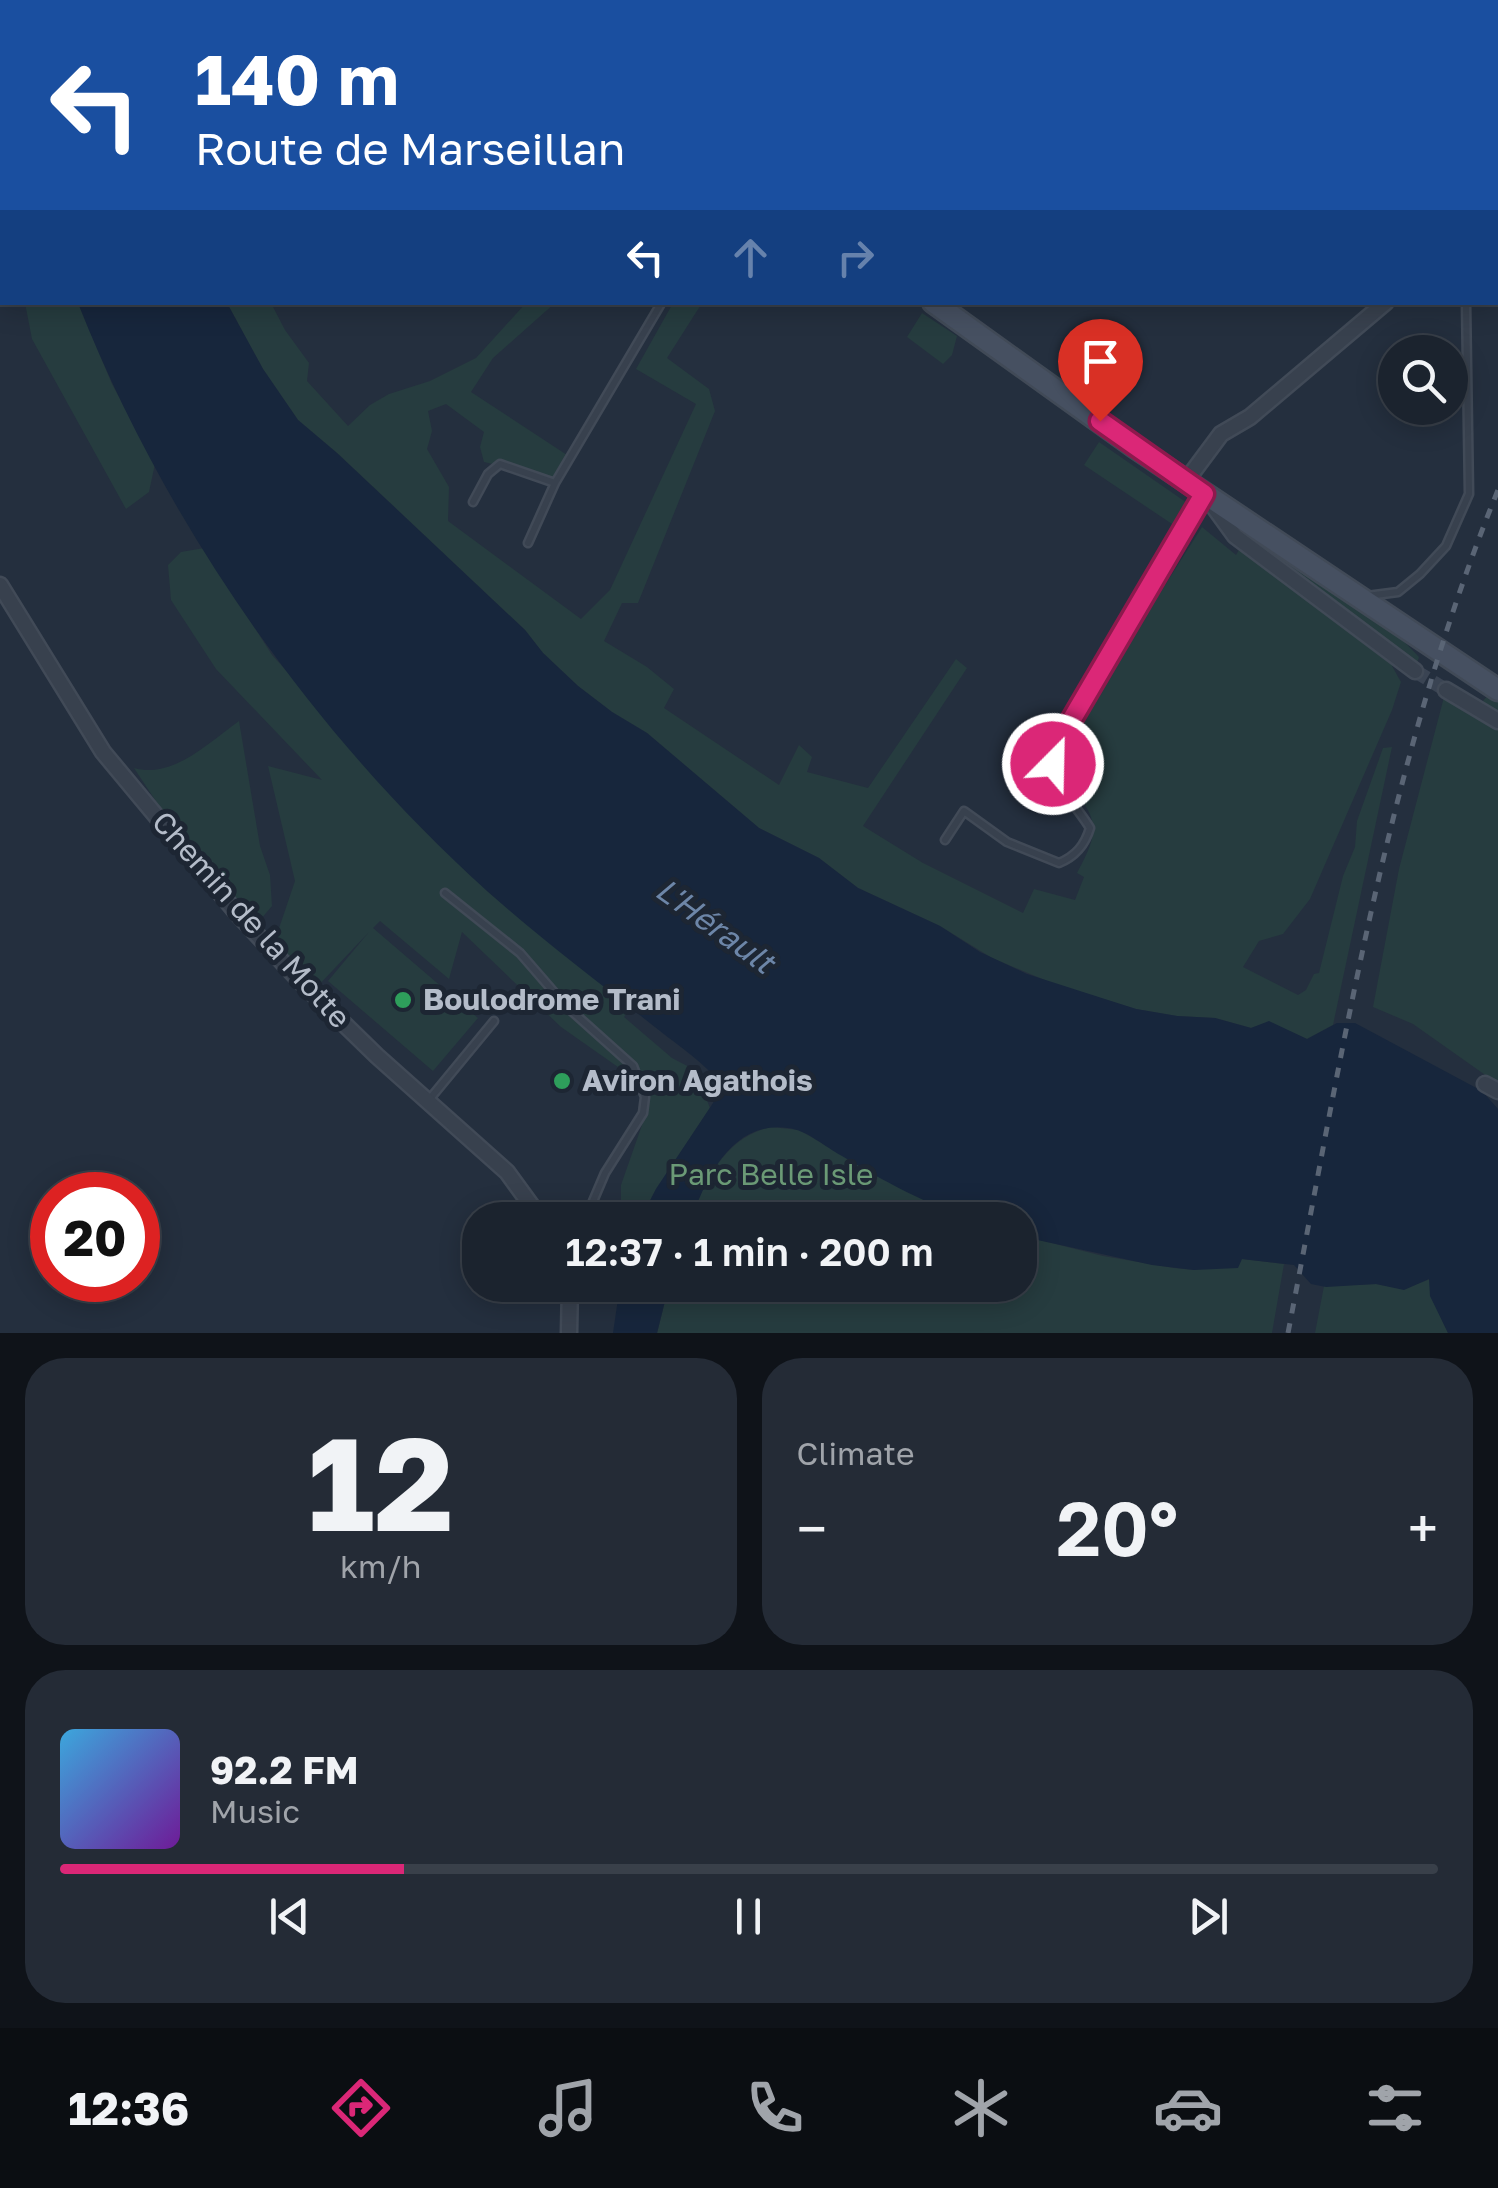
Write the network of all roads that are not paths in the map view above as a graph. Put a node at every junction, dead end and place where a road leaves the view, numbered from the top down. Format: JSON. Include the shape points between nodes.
{"nodes":[{"id":1,"x":660,"y":305,"type":"edge"},
{"id":2,"x":937,"y":305,"type":"edge"},
{"id":3,"x":1382,"y":305,"type":"edge"},
{"id":4,"x":1466,"y":305,"type":"edge"},
{"id":5,"x":1186,"y":481,"type":"junction"},
{"id":6,"x":555,"y":483,"type":"junction"},
{"id":7,"x":1204,"y":494,"type":"junction"},
{"id":8,"x":473,"y":502,"type":"dead end"},
{"id":9,"x":528,"y":543,"type":"dead end"},
{"id":10,"x":0,"y":586,"type":"edge"},
{"id":11,"x":1361,"y":598,"type":"junction"},
{"id":12,"x":1415,"y":671,"type":"tunnel mouth"},
{"id":13,"x":1446,"y":690,"type":"tunnel mouth"},
{"id":14,"x":1498,"y":690,"type":"edge"},
{"id":15,"x":1498,"y":720,"type":"edge"},
{"id":16,"x":945,"y":840,"type":"dead end"},
{"id":17,"x":445,"y":893,"type":"dead end"},
{"id":18,"x":494,"y":1021,"type":"dead end"},
{"id":19,"x":428,"y":1102,"type":"junction"},
{"id":20,"x":529,"y":1202,"type":"edge"},
{"id":21,"x":593,"y":1202,"type":"edge"},
{"id":22,"x":570,"y":1302,"type":"edge"},
{"id":23,"x":570,"y":1333,"type":"edge"}],
"edges":[{"from":1,"to":6,"type":"lane"},
{"from":2,"to":5,"type":"main road"},
{"from":3,"to":5,"type":"street","via":[[1221,434]]},
{"from":4,"to":11,"type":"lane","via":[[1470,494],[1446,546],[1420,574],[1398,592]]},
{"from":5,"to":7,"type":"main road"},
{"from":6,"to":8,"type":"lane","via":[[500,464]]},
{"from":6,"to":9,"type":"lane"},
{"from":7,"to":11,"type":"main road"},
{"from":7,"to":12,"type":"street","via":[[1235,536]]},
{"from":7,"to":16,"type":"lane","via":[[1052,748],[1060,783],[1090,828],[1086,842],[1059,863],[1007,842],[964,811]]},
{"from":10,"to":19,"type":"street","name":"Chemin de la Motte","via":[[125,780],[300,982]]},
{"from":11,"to":14,"type":"main road"},
{"from":13,"to":15,"type":"street"},
{"from":17,"to":21,"type":"lane","via":[[520,954],[632,1066],[645,1097],[643,1113]]},
{"from":18,"to":19,"type":"lane"},
{"from":19,"to":20,"type":"street","name":"Chemin de la Motte","via":[[507,1172]]},
{"from":22,"to":23,"type":"street"}]}
